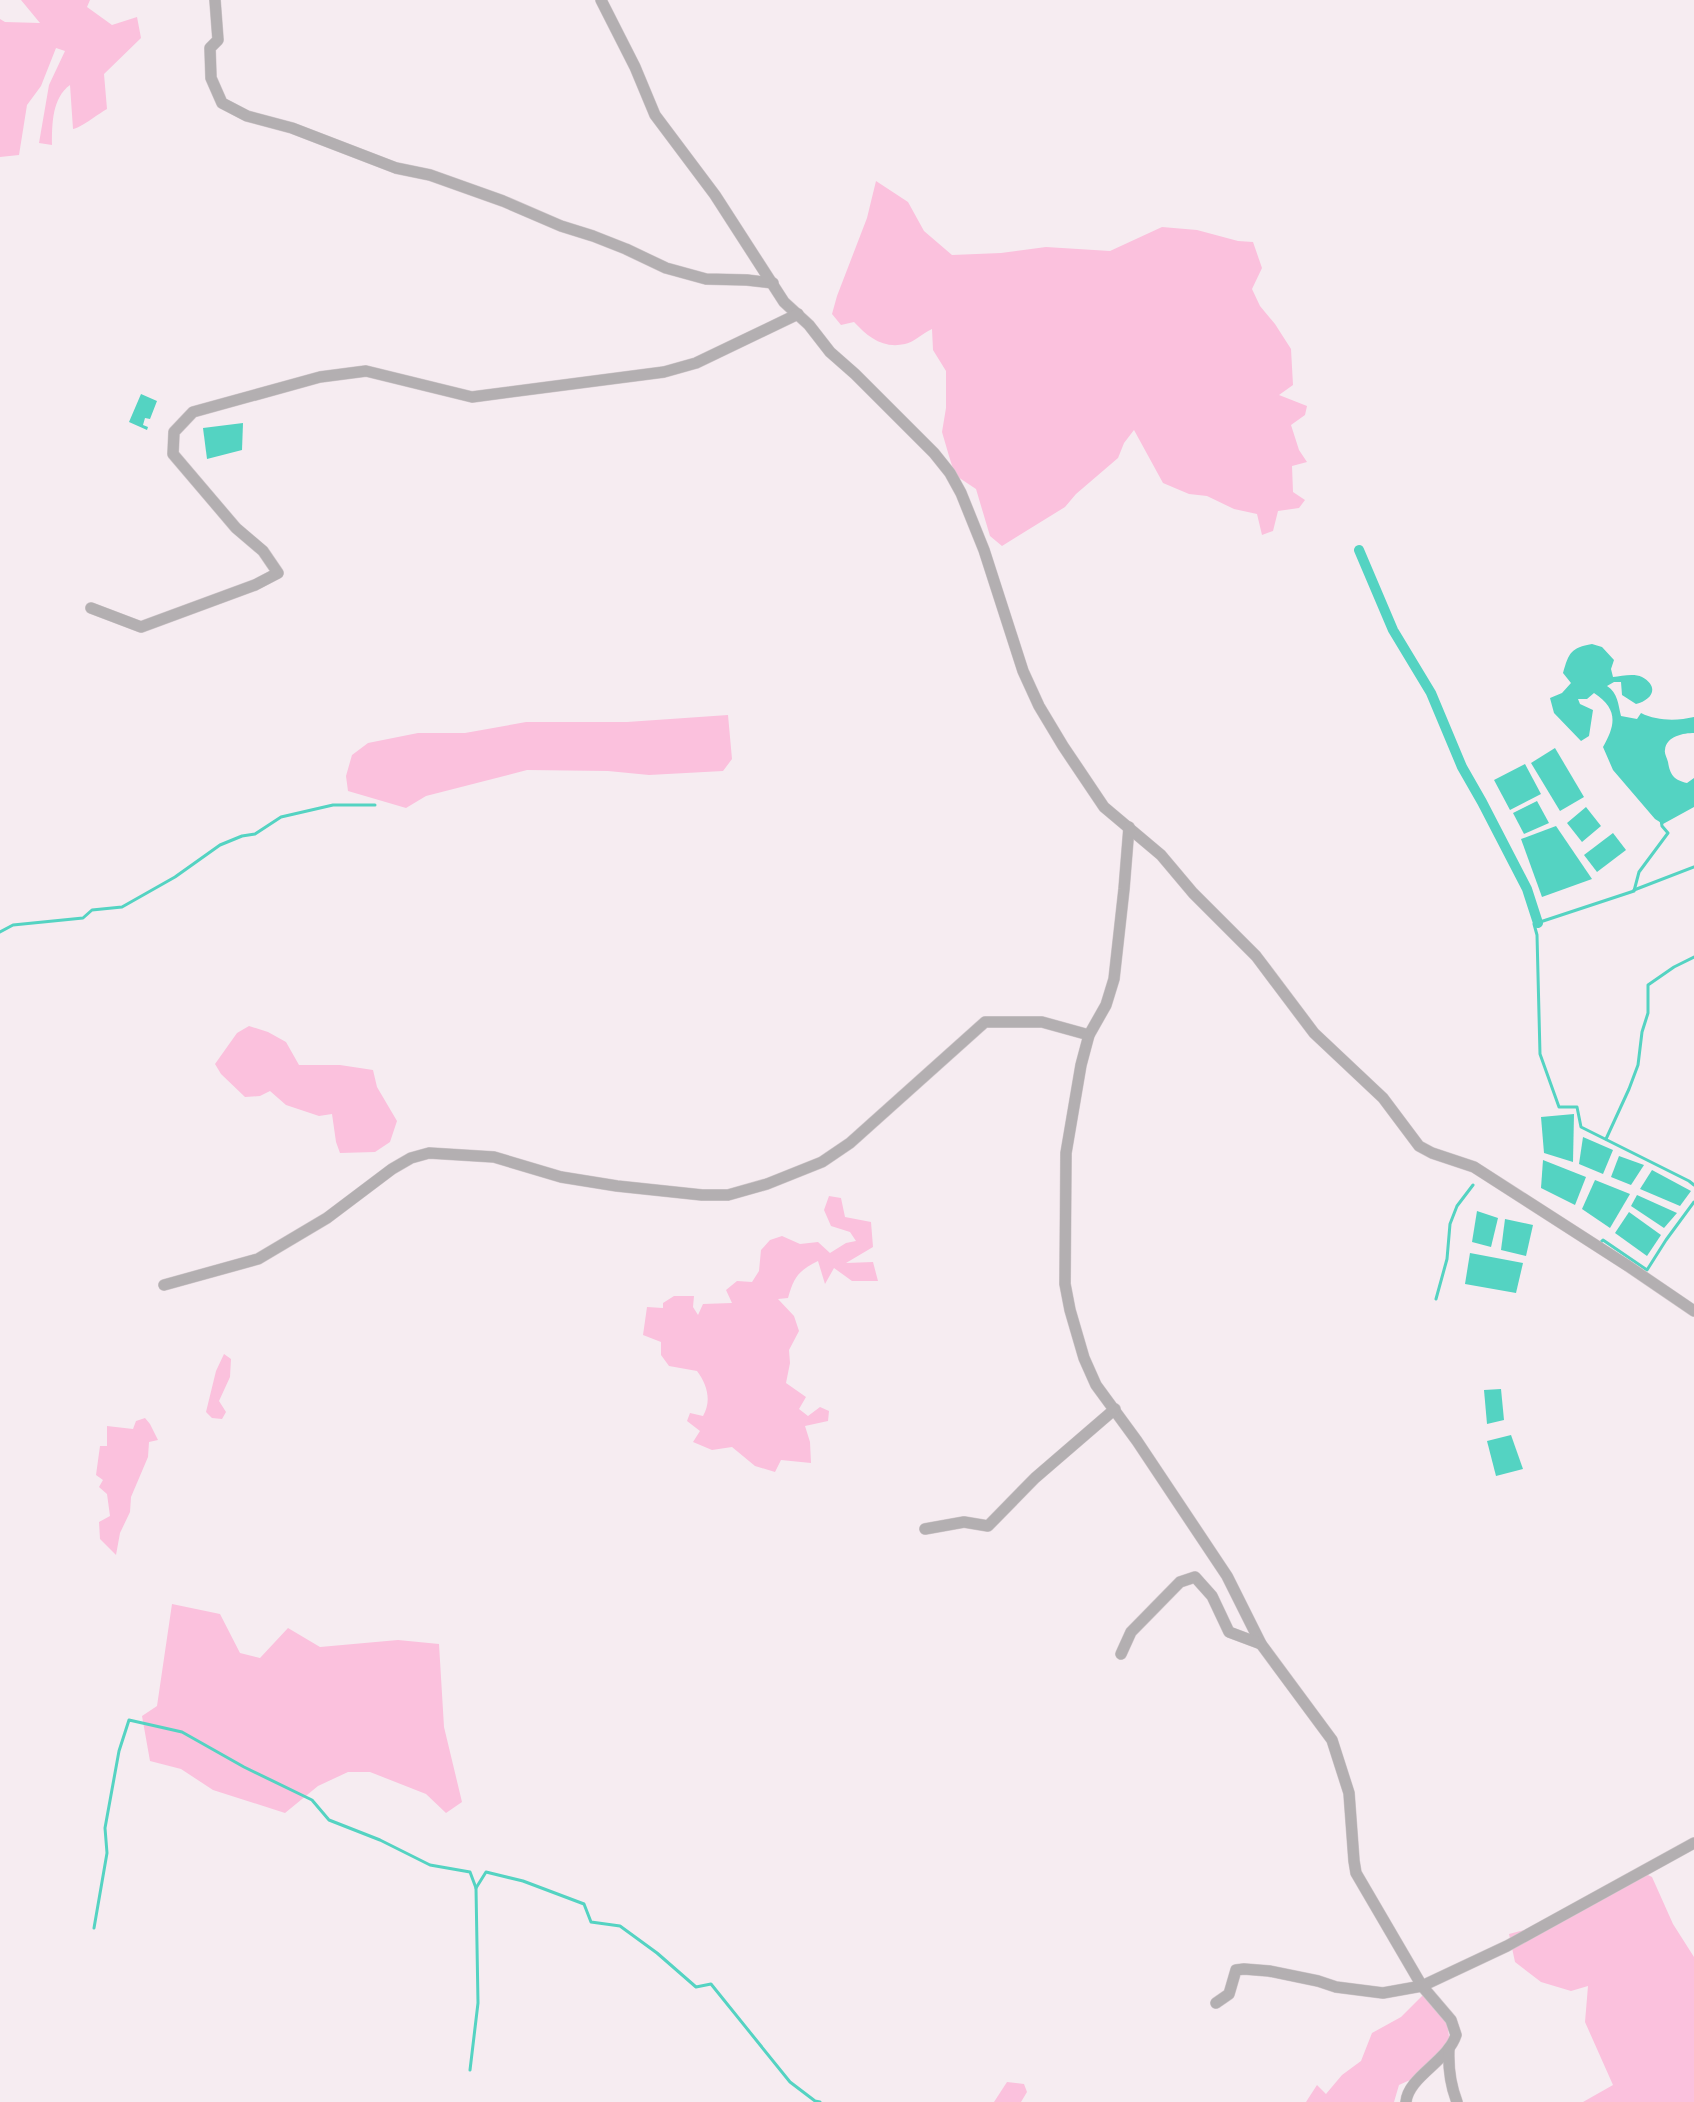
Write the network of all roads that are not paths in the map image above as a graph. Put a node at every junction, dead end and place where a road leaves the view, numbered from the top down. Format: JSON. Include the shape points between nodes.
{"nodes":[{"id":1,"x":215,"y":0,"type":"edge"},
{"id":2,"x":602,"y":0,"type":"edge"},
{"id":3,"x":772,"y":283,"type":"junction"},
{"id":4,"x":798,"y":314,"type":"junction"},
{"id":5,"x":91,"y":608,"type":"dead end"},
{"id":6,"x":1129,"y":828,"type":"junction"},
{"id":7,"x":1089,"y":1035,"type":"junction"},
{"id":8,"x":164,"y":1284,"type":"dead end"},
{"id":9,"x":1694,"y":1311,"type":"edge"},
{"id":10,"x":1115,"y":1409,"type":"junction"},
{"id":11,"x":925,"y":1529,"type":"dead end"},
{"id":12,"x":1261,"y":1644,"type":"junction"},
{"id":13,"x":1121,"y":1654,"type":"dead end"},
{"id":14,"x":1694,"y":1843,"type":"edge"},
{"id":15,"x":1422,"y":1986,"type":"junction"},
{"id":16,"x":1216,"y":2003,"type":"dead end"},
{"id":17,"x":1449,"y":2048,"type":"junction"},
{"id":18,"x":1406,"y":2102,"type":"edge"},
{"id":19,"x":1457,"y":2102,"type":"edge"}],
"edges":[{"from":1,"to":3,"type":"street","via":[[218,40],[210,48],[211,78],[222,103],[248,116],[292,128],[396,168],[430,175],[503,201],[666,268],[706,279]]},
{"from":2,"to":3,"type":"street","via":[[655,115],[715,195]]},
{"from":3,"to":4,"type":"street","via":[[784,302]]},
{"from":4,"to":5,"type":"street","via":[[696,363],[664,372],[472,397],[366,371],[320,377],[193,412],[174,432],[173,454],[236,528],[263,551],[278,573],[256,585],[141,626]]},
{"from":4,"to":6,"type":"street","via":[[830,352],[934,453],[950,473],[984,550],[1023,671],[1039,706],[1104,807]]},
{"from":6,"to":7,"type":"street","via":[[1114,979],[1106,1005]]},
{"from":6,"to":9,"type":"street","via":[[1161,854],[1256,956],[1314,1033],[1382,1098],[1419,1146],[1474,1167]]},
{"from":7,"to":8,"type":"street","via":[[1042,1022],[984,1022],[850,1143],[822,1162],[728,1195],[618,1186],[561,1177],[494,1157],[429,1153],[411,1158],[392,1169],[327,1218],[258,1259]]},
{"from":7,"to":10,"type":"street","via":[[1080,1065],[1066,1153],[1065,1284],[1084,1358],[1096,1385]]},
{"from":10,"to":11,"type":"street","via":[[1036,1478],[988,1526],[964,1522]]},
{"from":10,"to":12,"type":"street","via":[[1227,1576]]},
{"from":12,"to":13,"type":"street","via":[[1230,1632],[1212,1596],[1195,1577],[1180,1582],[1131,1632]]},
{"from":12,"to":15,"type":"street","via":[[1332,1740],[1349,1793],[1356,1873]]},
{"from":14,"to":15,"type":"street","via":[[1507,1946]]},
{"from":15,"to":16,"type":"street","via":[[1383,1993],[1336,1988],[1318,1981],[1244,1969],[1236,1970],[1229,1994]]},
{"from":15,"to":17,"type":"street","via":[[1451,2020],[1456,2035]]},
{"from":17,"to":18,"type":"street","via":[[1414,2084]]},
{"from":17,"to":19,"type":"street","via":[[1448,2066]]}]}
